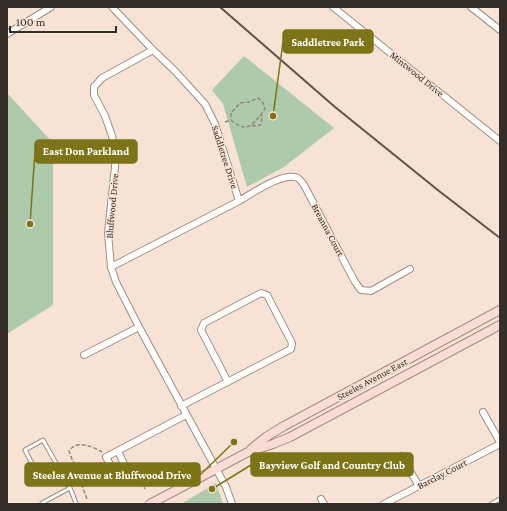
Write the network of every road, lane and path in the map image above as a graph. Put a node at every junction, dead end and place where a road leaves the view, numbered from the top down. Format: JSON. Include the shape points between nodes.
{"nodes":[{"id":1,"x":51,"y":7,"type":"edge"},
{"id":2,"x":112,"y":7,"type":"edge"},
{"id":3,"x":333,"y":7,"type":"edge"},
{"id":4,"x":471,"y":7,"type":"edge"},
{"id":5,"x":500,"y":30,"type":"edge"},
{"id":6,"x":7,"y":34,"type":"edge"},
{"id":7,"x":153,"y":50,"type":"junction"},
{"id":8,"x":260,"y":115,"type":"junction"},
{"id":9,"x":231,"y":120,"type":"junction"},
{"id":10,"x":224,"y":122,"type":"dead end"},
{"id":11,"x":250,"y":126,"type":"junction"},
{"id":12,"x":500,"y":141,"type":"edge"},
{"id":13,"x":239,"y":201,"type":"junction"},
{"id":14,"x":111,"y":266,"type":"junction"},
{"id":15,"x":410,"y":269,"type":"dead end"},
{"id":16,"x":500,"y":310,"type":"edge"},
{"id":17,"x":500,"y":325,"type":"edge"},
{"id":18,"x":139,"y":326,"type":"junction"},
{"id":19,"x":84,"y":355,"type":"dead end"},
{"id":20,"x":228,"y":382,"type":"junction"},
{"id":21,"x":182,"y":406,"type":"junction"},
{"id":22,"x":483,"y":412,"type":"dead end"},
{"id":23,"x":186,"y":415,"type":"junction"},
{"id":24,"x":500,"y":443,"type":"edge"},
{"id":25,"x":118,"y":451,"type":"junction"},
{"id":26,"x":248,"y":452,"type":"junction"},
{"id":27,"x":106,"y":455,"type":"dead end"},
{"id":28,"x":400,"y":456,"type":"dead end"},
{"id":29,"x":130,"y":462,"type":"dead end"},
{"id":30,"x":216,"y":470,"type":"junction"},
{"id":31,"x":38,"y":475,"type":"dead end"},
{"id":32,"x":419,"y":486,"type":"junction"},
{"id":33,"x":70,"y":488,"type":"junction"},
{"id":34,"x":145,"y":489,"type":"dead end"},
{"id":35,"x":88,"y":499,"type":"dead end"},
{"id":36,"x":500,"y":499,"type":"edge"},
{"id":37,"x":76,"y":503,"type":"dead end"},
{"id":38,"x":43,"y":504,"type":"edge"},
{"id":39,"x":150,"y":504,"type":"edge"},
{"id":40,"x":232,"y":504,"type":"edge"},
{"id":41,"x":384,"y":504,"type":"edge"},
{"id":42,"x":491,"y":504,"type":"edge"}],
"edges":[{"from":1,"to":6,"type":"street"},
{"from":2,"to":7,"type":"street","name":"Saddletree Drive"},
{"from":3,"to":12,"type":"street","name":"Mintwood Drive"},
{"from":4,"to":5,"type":"street"},
{"from":7,"to":13,"type":"street","name":"Saddletree Drive","via":[[205,104]]},
{"from":7,"to":14,"type":"street","name":"Bluffwood Drive","via":[[102,78],[94,87],[94,95],[112,136],[116,157],[108,233]]},
{"from":8,"to":9,"type":"path","via":[[265,109],[258,98],[240,103],[231,112]]},
{"from":8,"to":11,"type":"path"},
{"from":8,"to":11,"type":"path","via":[[261,125]]},
{"from":9,"to":10,"type":"path"},
{"from":9,"to":11,"type":"path","via":[[241,127]]},
{"from":13,"to":14,"type":"street","name":"Saddletree Drive"},
{"from":13,"to":15,"type":"street","name":"Breanna Court","via":[[278,180],[298,178],[361,290],[372,291]]},
{"from":14,"to":18,"type":"street","name":"Bluffwood Drive","via":[[116,282]]},
{"from":16,"to":26,"type":"main road","name":"Steeles Avenue East","via":[[284,426]]},
{"from":17,"to":26,"type":"main road","name":"Steeles Avenue East","via":[[290,437]]},
{"from":18,"to":19,"type":"street"},
{"from":18,"to":21,"type":"street","name":"Bluffwood Drive"},
{"from":20,"to":20,"type":"street","via":[[291,349],[292,343],[267,296],[261,293],[204,323],[201,330]]},
{"from":20,"to":21,"type":"street"},
{"from":21,"to":23,"type":"street","name":"Bluffwood Drive"},
{"from":22,"to":24,"type":"street"},
{"from":23,"to":25,"type":"street"},
{"from":23,"to":30,"type":"street","name":"Bluffwood Drive"},
{"from":24,"to":32,"type":"street","name":"Barclay Court"},
{"from":25,"to":25,"type":"street","via":[[106,457],[119,482],[130,477]]},
{"from":26,"to":30,"type":"main road","name":"Steeles Avenue East"},
{"from":27,"to":35,"type":"path","via":[[92,446],[74,446],[70,451]]},
{"from":28,"to":32,"type":"street"},
{"from":29,"to":34,"type":"path"},
{"from":30,"to":39,"type":"main road","name":"Steeles Avenue East"},
{"from":30,"to":40,"type":"street","name":"Bluffwood Drive"},
{"from":31,"to":33,"type":"lane","via":[[25,450],[43,440]]},
{"from":32,"to":41,"type":"street","name":"Barclay Court"},
{"from":33,"to":37,"type":"lane"},
{"from":33,"to":38,"type":"lane"},
{"from":36,"to":42,"type":"lane"}]}
